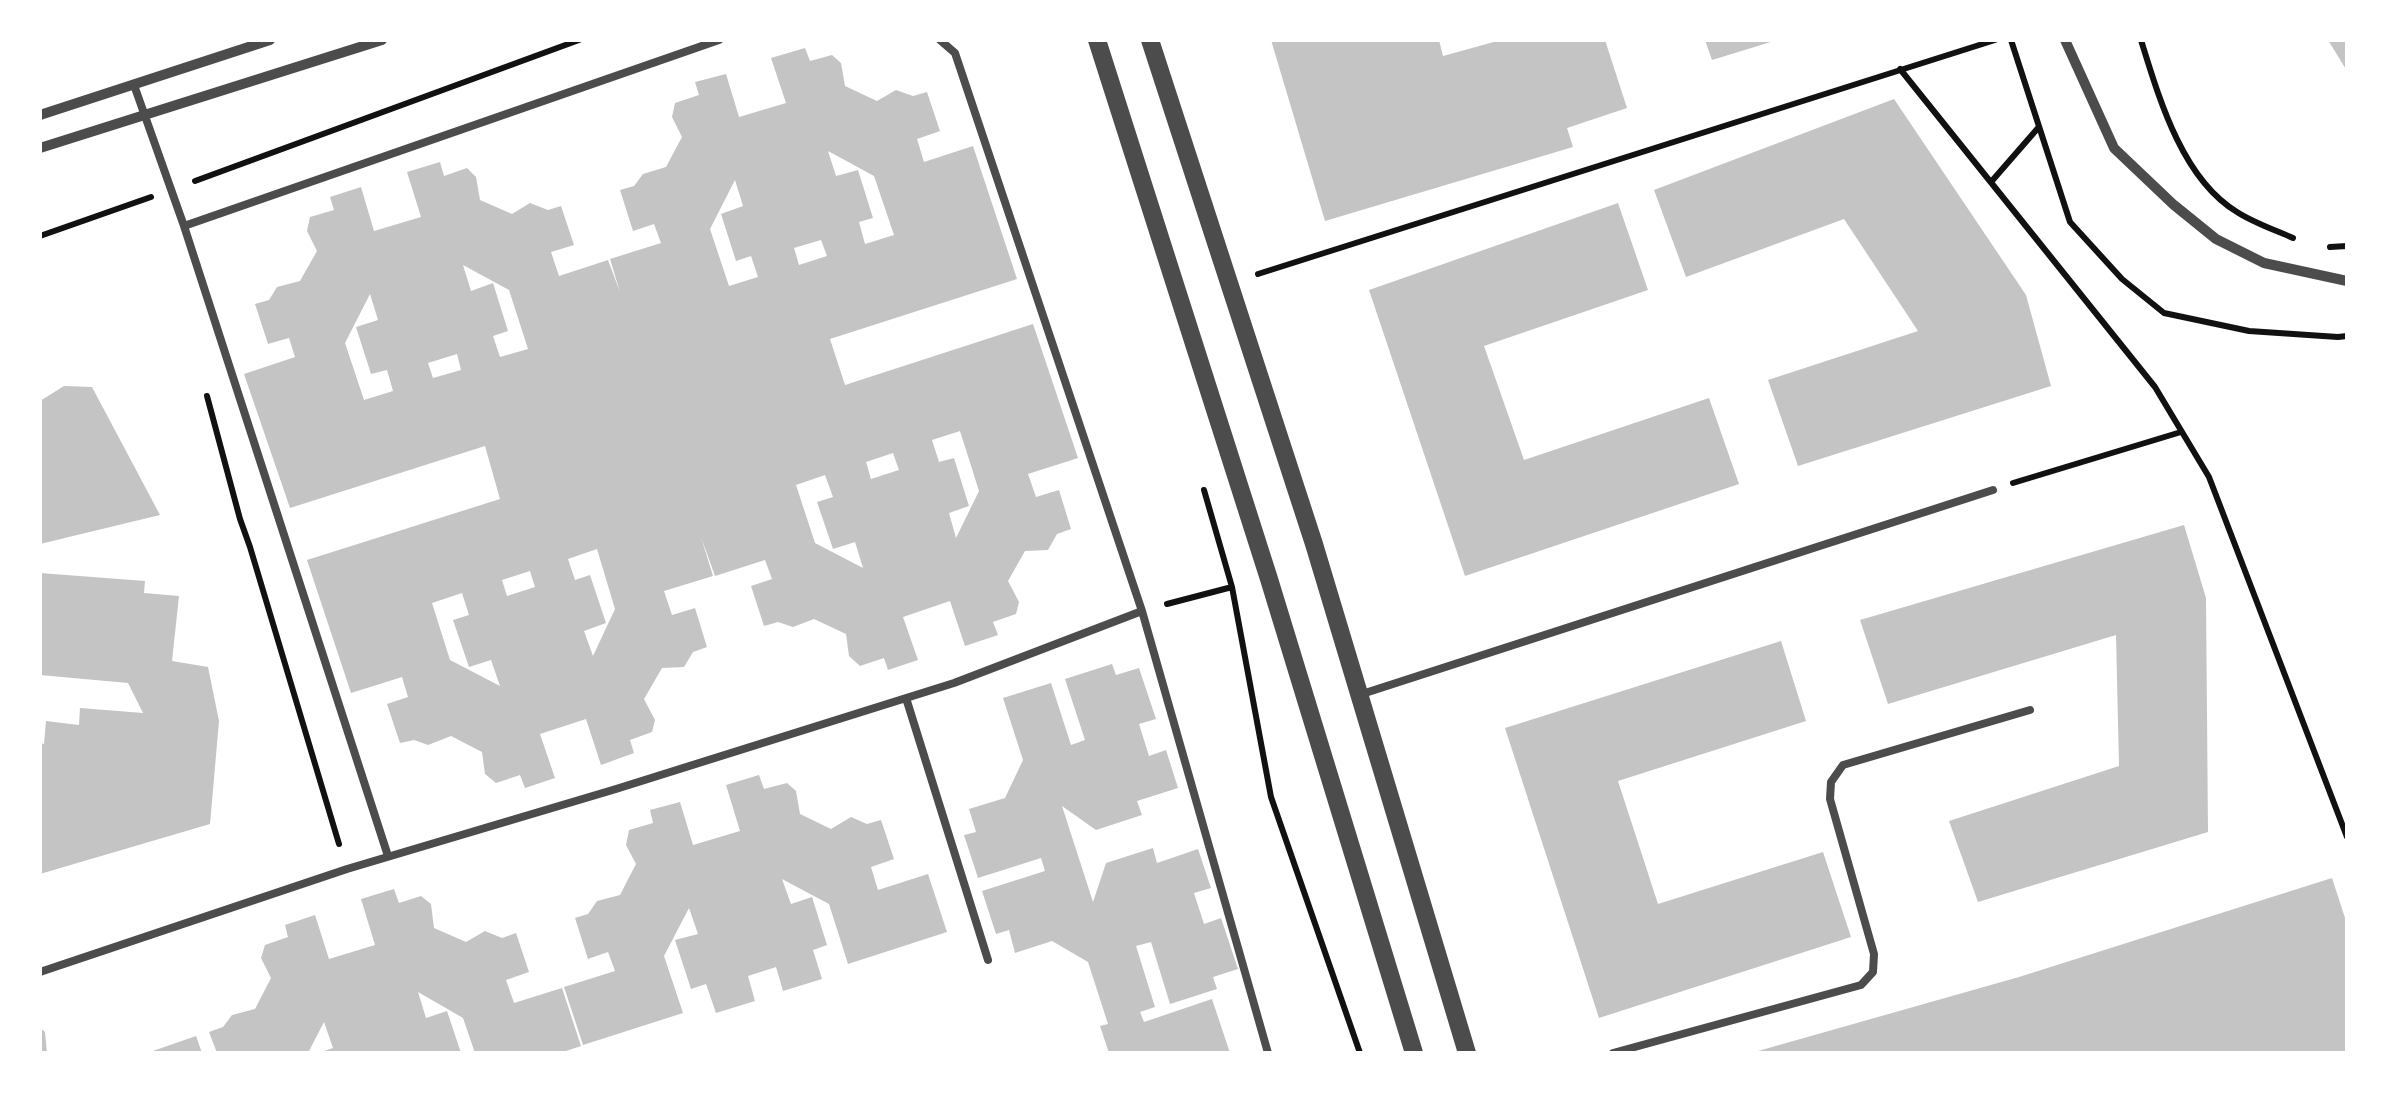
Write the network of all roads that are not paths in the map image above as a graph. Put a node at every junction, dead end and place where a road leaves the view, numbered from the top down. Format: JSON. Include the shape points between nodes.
{"nodes":[{"id":1,"x":270,"y":40,"type":"edge"},
{"id":2,"x":382,"y":40,"type":"edge"},
{"id":3,"x":719,"y":40,"type":"edge"},
{"id":4,"x":940,"y":40,"type":"edge"},
{"id":5,"x":1097,"y":40,"type":"edge"},
{"id":6,"x":1150,"y":40,"type":"edge"},
{"id":7,"x":2065,"y":40,"type":"edge"},
{"id":8,"x":134,"y":85,"type":"junction"},
{"id":9,"x":145,"y":114,"type":"junction"},
{"id":10,"x":40,"y":115,"type":"edge"},
{"id":11,"x":40,"y":148,"type":"edge"},
{"id":12,"x":184,"y":226,"type":"junction"},
{"id":13,"x":2347,"y":281,"type":"edge"},
{"id":14,"x":1992,"y":490,"type":"road end"},
{"id":15,"x":1142,"y":611,"type":"junction"},
{"id":16,"x":1358,"y":695,"type":"junction"},
{"id":17,"x":906,"y":698,"type":"junction"},
{"id":18,"x":2030,"y":710,"type":"dead end"},
{"id":19,"x":388,"y":856,"type":"junction"},
{"id":20,"x":988,"y":960,"type":"dead end"},
{"id":21,"x":40,"y":972,"type":"edge"},
{"id":22,"x":1268,"y":1053,"type":"edge"},
{"id":23,"x":1414,"y":1053,"type":"edge"},
{"id":24,"x":1467,"y":1053,"type":"edge"},
{"id":25,"x":1613,"y":1053,"type":"edge"}],
"edges":[{"from":1,"to":8,"type":"street"},
{"from":2,"to":9,"type":"street"},
{"from":3,"to":12,"type":"lane"},
{"from":4,"to":15,"type":"lane","via":[[955,53]]},
{"from":5,"to":23,"type":"street"},
{"from":6,"to":16,"type":"street"},
{"from":7,"to":13,"type":"street","via":[[2114,148],[2174,206],[2216,239],[2264,263]]},
{"from":8,"to":9,"type":"lane"},
{"from":8,"to":10,"type":"street"},
{"from":9,"to":11,"type":"street"},
{"from":9,"to":12,"type":"lane"},
{"from":12,"to":19,"type":"lane"},
{"from":14,"to":16,"type":"lane"},
{"from":15,"to":17,"type":"lane"},
{"from":15,"to":22,"type":"lane"},
{"from":16,"to":24,"type":"street"},
{"from":17,"to":19,"type":"lane"},
{"from":17,"to":20,"type":"lane"},
{"from":18,"to":25,"type":"lane","via":[[1843,765],[1830,782],[1874,954],[1873,972],[1861,985]]},
{"from":19,"to":21,"type":"lane"}]}
